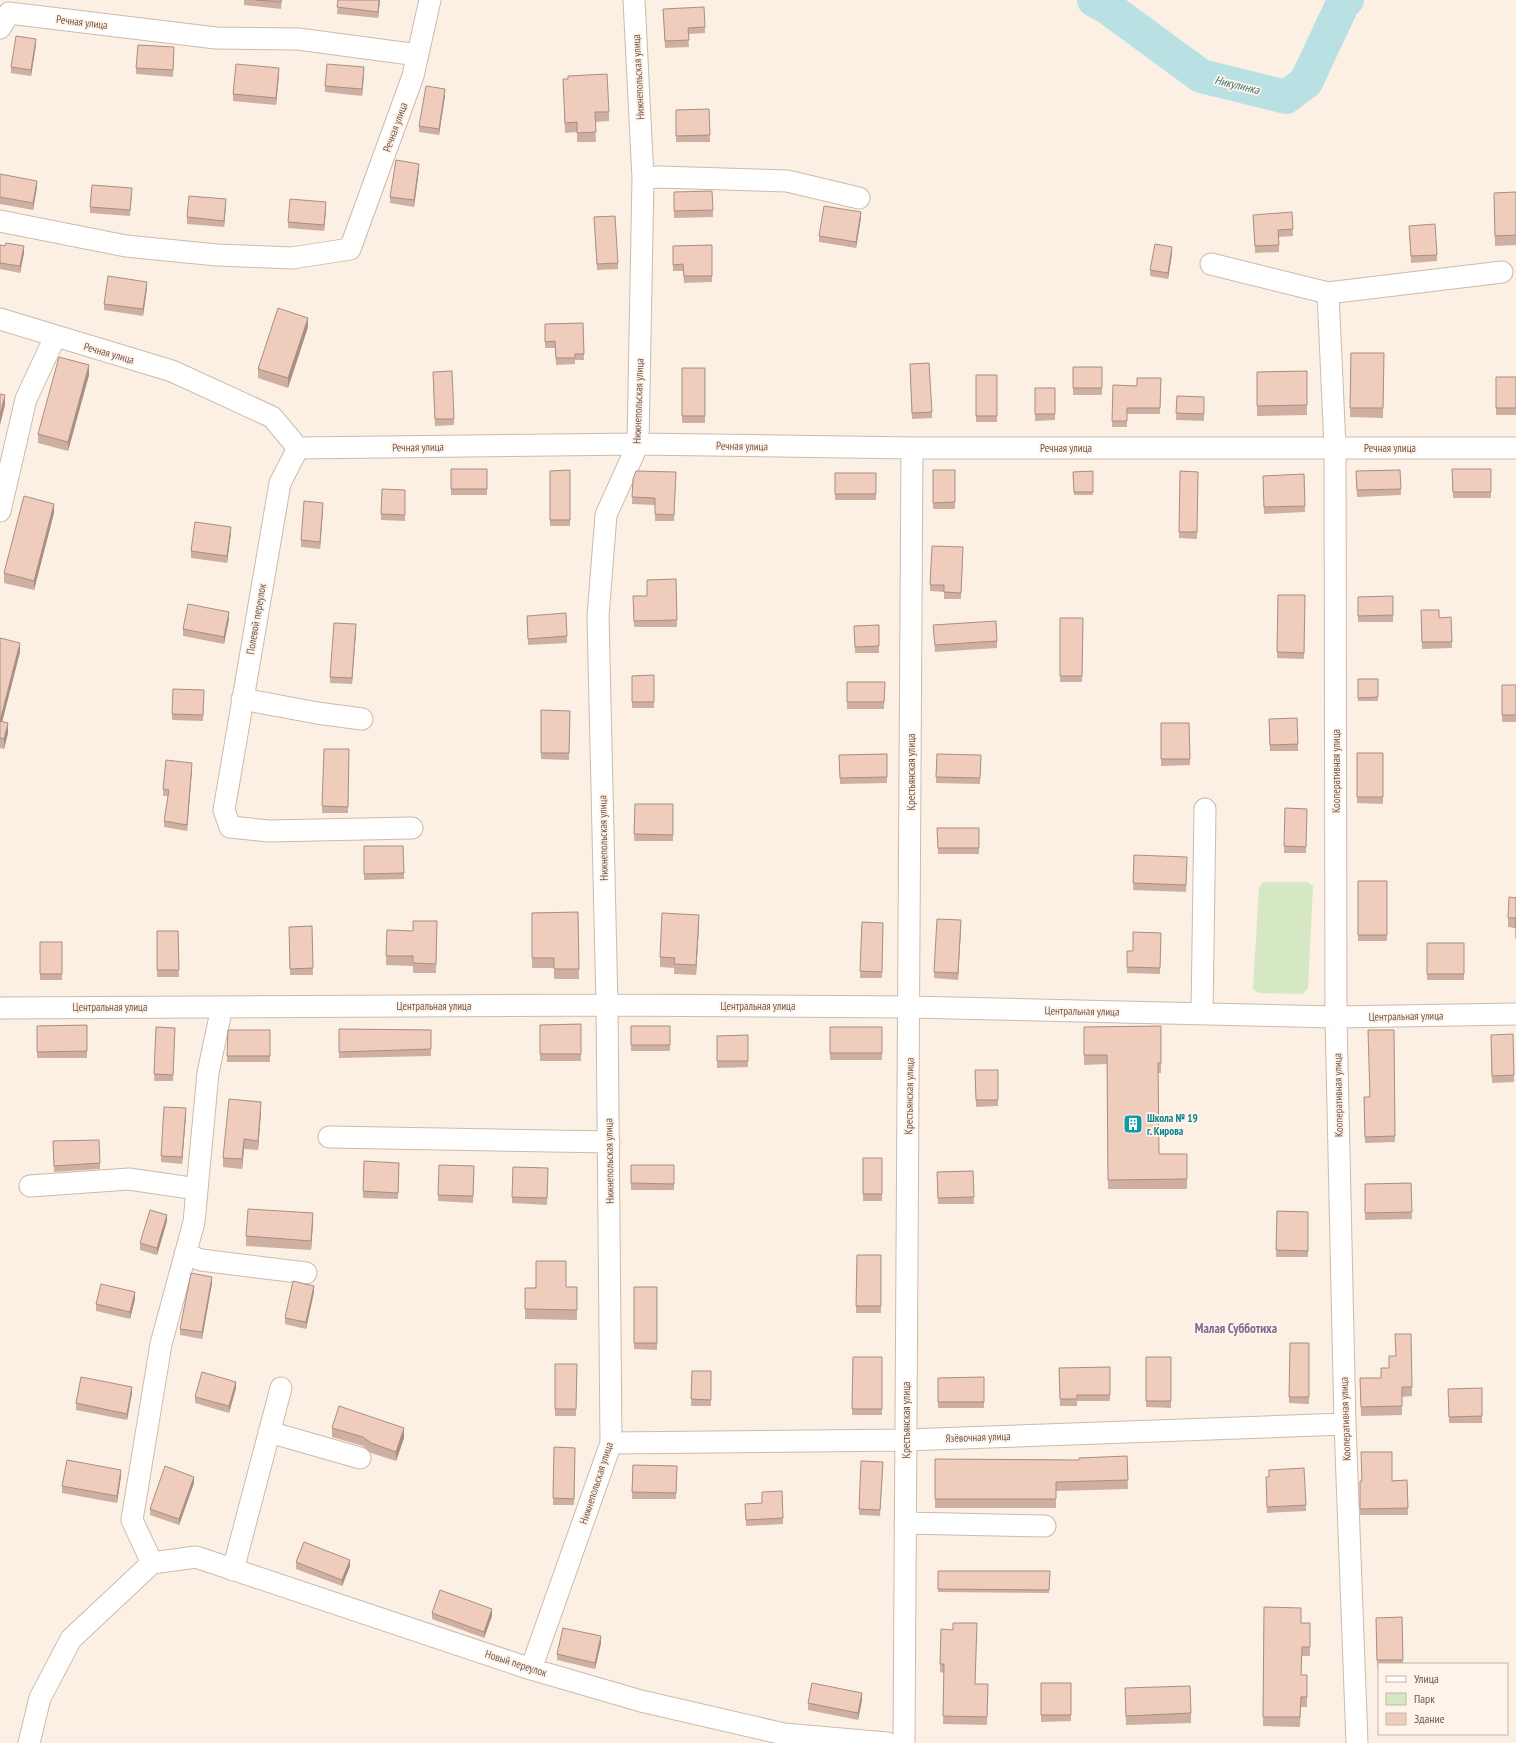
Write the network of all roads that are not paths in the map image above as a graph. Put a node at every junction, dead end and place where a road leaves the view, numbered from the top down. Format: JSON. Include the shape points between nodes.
{"nodes":[{"id":1,"x":430,"y":0,"type":"edge"},
{"id":2,"x":634,"y":0,"type":"edge"},
{"id":3,"x":4,"y":20,"type":"edge"},
{"id":4,"x":418,"y":55,"type":"junction"},
{"id":5,"x":643,"y":178,"type":"junction"},
{"id":6,"x":859,"y":198,"type":"dead end"},
{"id":7,"x":0,"y":221,"type":"edge"},
{"id":8,"x":1211,"y":264,"type":"dead end"},
{"id":9,"x":1502,"y":272,"type":"dead end"},
{"id":10,"x":1328,"y":293,"type":"junction"},
{"id":11,"x":0,"y":320,"type":"edge"},
{"id":12,"x":55,"y":337,"type":"junction"},
{"id":13,"x":638,"y":444,"type":"junction"},
{"id":14,"x":298,"y":448,"type":"junction"},
{"id":15,"x":912,"y":448,"type":"junction"},
{"id":16,"x":1334,"y":448,"type":"junction"},
{"id":17,"x":1516,"y":448,"type":"edge"},
{"id":18,"x":0,"y":511,"type":"edge"},
{"id":19,"x":242,"y":699,"type":"junction"},
{"id":20,"x":362,"y":718,"type":"dead end"},
{"id":21,"x":1205,"y":809,"type":"dead end"},
{"id":22,"x":412,"y":828,"type":"dead end"},
{"id":23,"x":607,"y":1005,"type":"junction"},
{"id":24,"x":222,"y":1007,"type":"junction"},
{"id":25,"x":0,"y":1008,"type":"edge"},
{"id":26,"x":910,"y":1008,"type":"junction"},
{"id":27,"x":1202,"y":1014,"type":"junction"},
{"id":28,"x":1516,"y":1014,"type":"edge"},
{"id":29,"x":1336,"y":1017,"type":"junction"},
{"id":30,"x":329,"y":1137,"type":"dead end"},
{"id":31,"x":609,"y":1142,"type":"junction"},
{"id":32,"x":30,"y":1186,"type":"dead end"},
{"id":33,"x":197,"y":1189,"type":"junction"},
{"id":34,"x":185,"y":1254,"type":"junction"},
{"id":35,"x":306,"y":1273,"type":"dead end"},
{"id":36,"x":281,"y":1388,"type":"dead end"},
{"id":37,"x":1345,"y":1424,"type":"junction"},
{"id":38,"x":269,"y":1432,"type":"junction"},
{"id":39,"x":906,"y":1440,"type":"junction"},
{"id":40,"x":611,"y":1443,"type":"junction"},
{"id":41,"x":360,"y":1458,"type":"dead end"},
{"id":42,"x":905,"y":1523,"type":"junction"},
{"id":43,"x":1045,"y":1526,"type":"dead end"},
{"id":44,"x":152,"y":1563,"type":"junction"},
{"id":45,"x":233,"y":1570,"type":"junction"},
{"id":46,"x":531,"y":1669,"type":"junction"},
{"id":47,"x":29,"y":1743,"type":"edge"},
{"id":48,"x":887,"y":1743,"type":"edge"},
{"id":49,"x":904,"y":1743,"type":"edge"},
{"id":50,"x":1357,"y":1743,"type":"edge"}],
"edges":[{"from":1,"to":4,"type":"street","name":"Речная улица"},
{"from":2,"to":5,"type":"street","name":"Нижнепольская улица"},
{"from":3,"to":4,"type":"street","name":"Речная улица","via":[[216,38],[298,39]]},
{"from":4,"to":7,"type":"street","name":"Речная улица","via":[[414,76],[350,249],[292,258],[217,255],[126,246]]},
{"from":5,"to":6,"type":"street","via":[[787,181]]},
{"from":5,"to":13,"type":"street","name":"Нижнепольская улица"},
{"from":8,"to":10,"type":"street"},
{"from":9,"to":10,"type":"street"},
{"from":10,"to":16,"type":"street","name":"Кооперативная улица"},
{"from":11,"to":12,"type":"street","name":"Речная улица"},
{"from":12,"to":14,"type":"street","name":"Речная улица","via":[[172,371],[272,417]]},
{"from":12,"to":18,"type":"street","via":[[26,399]]},
{"from":13,"to":14,"type":"street","name":"Речная улица"},
{"from":13,"to":15,"type":"street","name":"Речная улица"},
{"from":13,"to":23,"type":"street","name":"Нижнепольская улица","via":[[606,515],[598,616]]},
{"from":14,"to":19,"type":"street","name":"Полевой переулок","via":[[280,483]]},
{"from":15,"to":16,"type":"street","name":"Речная улица"},
{"from":15,"to":26,"type":"street","name":"Крестьянская улица"},
{"from":16,"to":17,"type":"street","name":"Речная улица"},
{"from":16,"to":29,"type":"street","name":"Кооперативная улица"},
{"from":19,"to":20,"type":"street","via":[[317,713]]},
{"from":19,"to":22,"type":"street","name":"Полевой переулок","via":[[225,795],[224,810],[230,827],[269,831]]},
{"from":21,"to":27,"type":"street"},
{"from":23,"to":24,"type":"street","name":"Центральная улица"},
{"from":23,"to":26,"type":"street","name":"Центральная улица"},
{"from":23,"to":31,"type":"street","name":"Нижнепольская улица"},
{"from":24,"to":25,"type":"street","name":"Центральная улица"},
{"from":24,"to":33,"type":"street","via":[[208,1072]]},
{"from":26,"to":27,"type":"street","name":"Центральная улица"},
{"from":26,"to":39,"type":"street","name":"Крестьянская улица"},
{"from":27,"to":29,"type":"street","name":"Центральная улица"},
{"from":28,"to":29,"type":"street","name":"Центральная улица"},
{"from":29,"to":37,"type":"street","name":"Кооперативная улица"},
{"from":30,"to":31,"type":"street"},
{"from":31,"to":40,"type":"street","name":"Нижнепольская улица"},
{"from":32,"to":33,"type":"street","via":[[129,1179]]},
{"from":33,"to":34,"type":"street","via":[[194,1222]]},
{"from":34,"to":35,"type":"street","via":[[201,1260]]},
{"from":34,"to":44,"type":"street","via":[[161,1344],[132,1520]]},
{"from":36,"to":38,"type":"street"},
{"from":37,"to":39,"type":"street","name":"Язёвочная улица"},
{"from":37,"to":50,"type":"street","name":"Кооперативная улица"},
{"from":38,"to":41,"type":"street"},
{"from":38,"to":45,"type":"street"},
{"from":39,"to":40,"type":"street","name":"Язёвочная улица"},
{"from":39,"to":42,"type":"street","name":"Крестьянская улица"},
{"from":40,"to":46,"type":"street","name":"Нижнепольская улица"},
{"from":42,"to":43,"type":"street"},
{"from":42,"to":49,"type":"street","name":"Крестьянская улица"},
{"from":44,"to":45,"type":"street","name":"Новый переулок","via":[[196,1557]]},
{"from":44,"to":47,"type":"street","via":[[71,1639],[40,1698]]},
{"from":45,"to":46,"type":"street","name":"Новый переулок"},
{"from":46,"to":48,"type":"street","name":"Новый переулок","via":[[641,1702],[784,1734]]}]}
